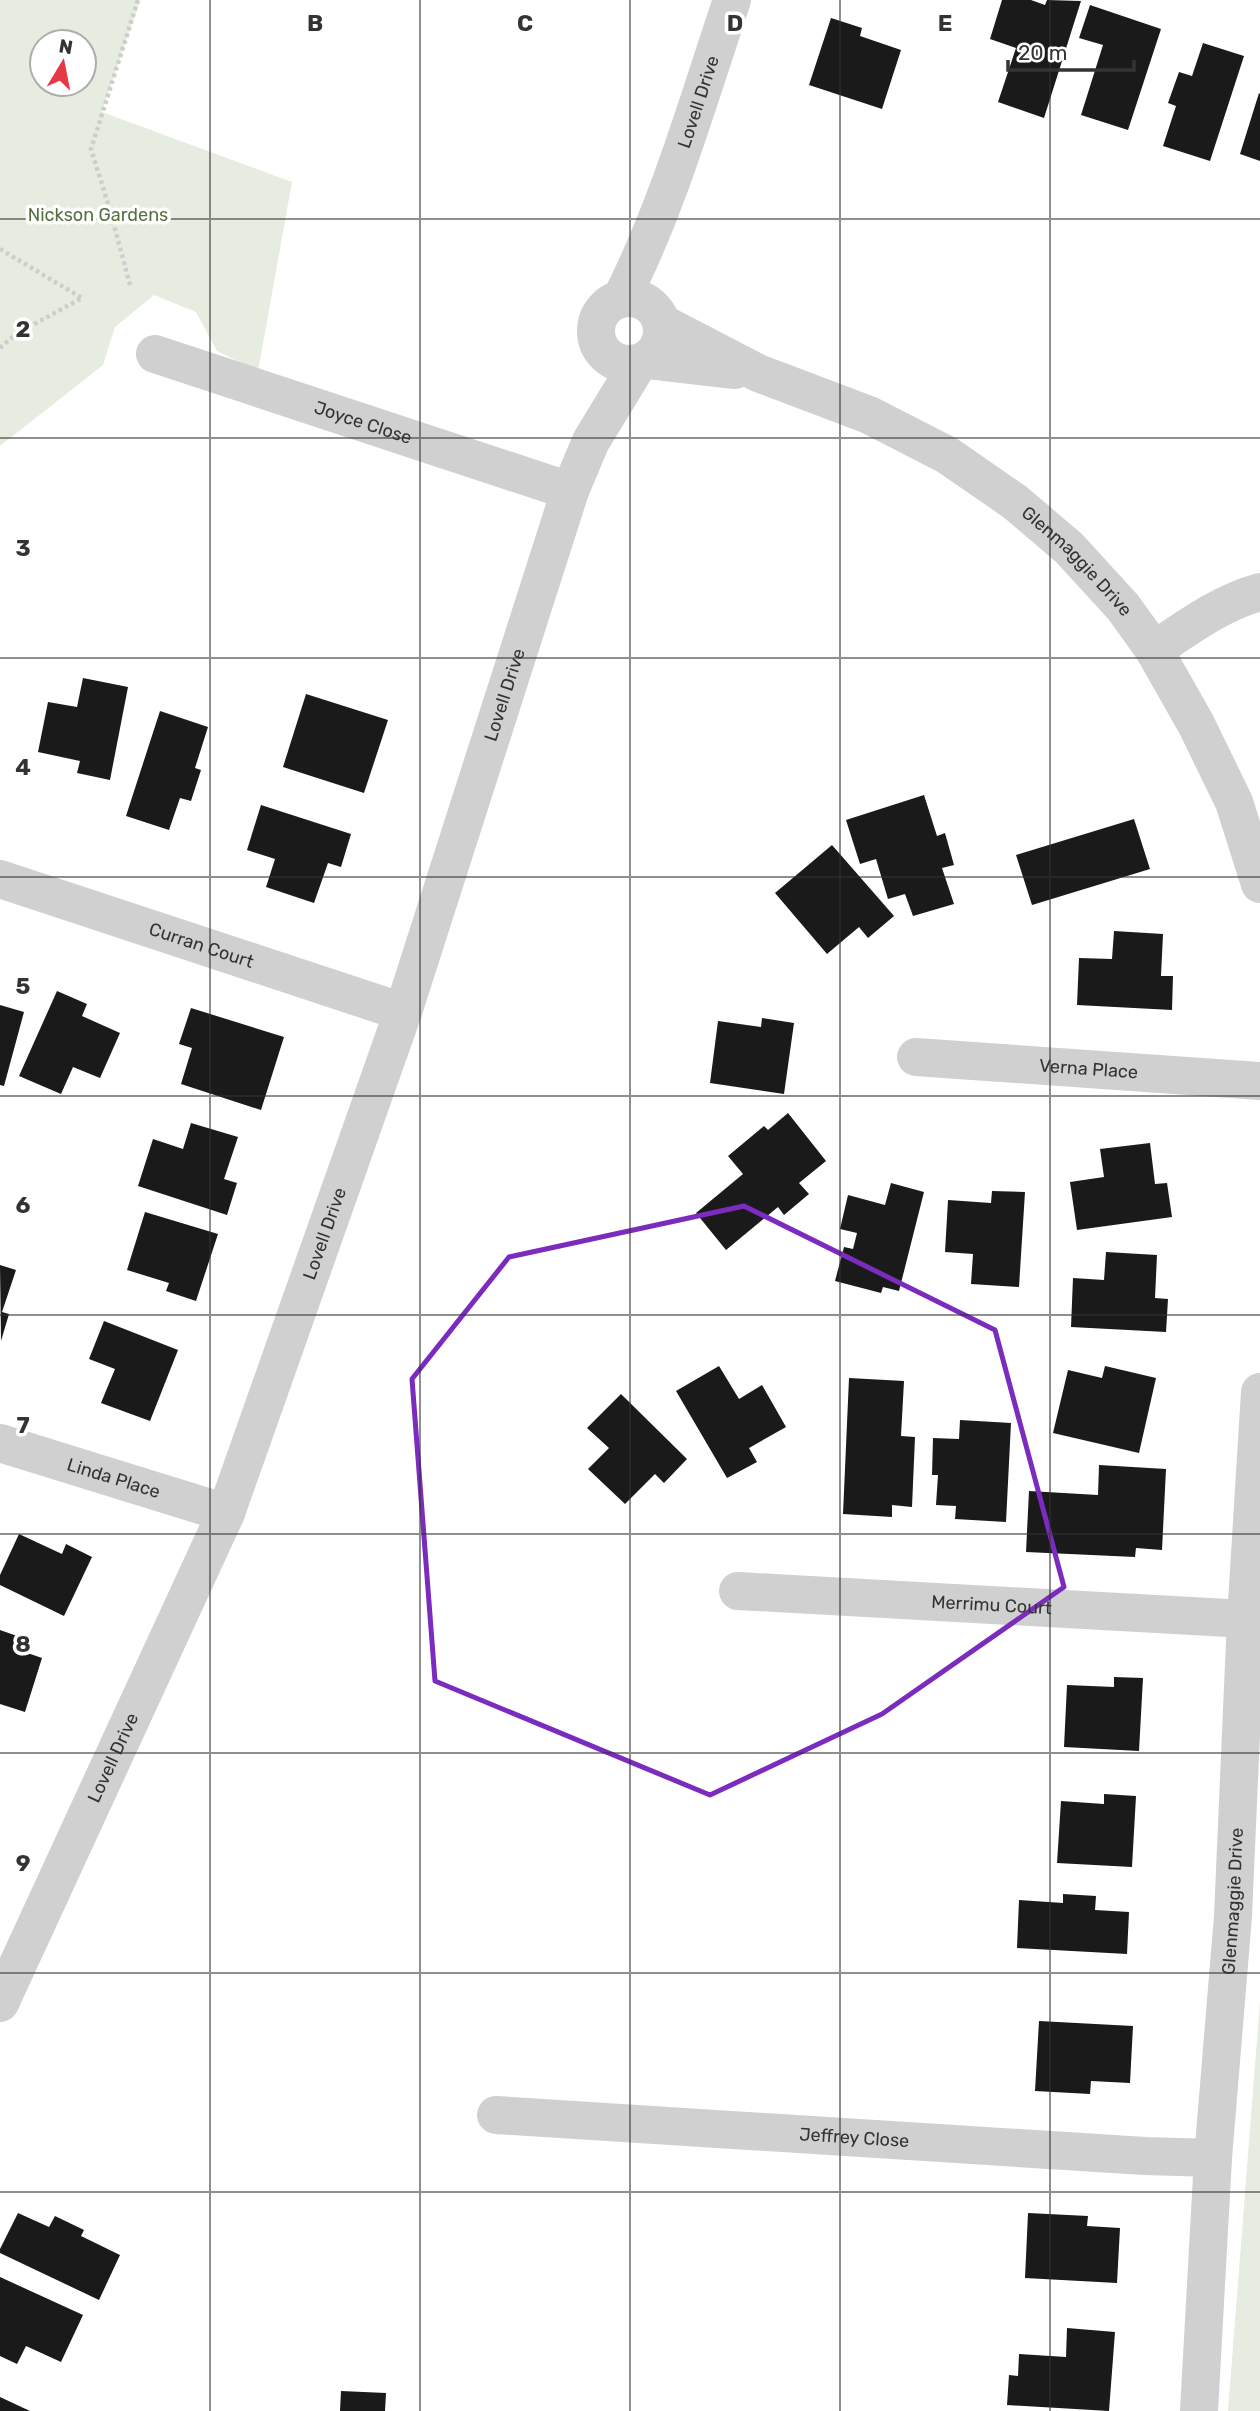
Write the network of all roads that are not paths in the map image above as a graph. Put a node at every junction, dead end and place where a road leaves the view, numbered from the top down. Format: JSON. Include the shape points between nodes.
{"nodes":[{"id":1,"x":732,"y":0,"type":"edge"},
{"id":2,"x":663,"y":205,"type":"junction"},
{"id":3,"x":621,"y":299,"type":"junction"},
{"id":4,"x":659,"y":317,"type":"junction"},
{"id":5,"x":602,"y":351,"type":"junction"},
{"id":6,"x":155,"y":354,"type":"dead end"},
{"id":7,"x":643,"y":362,"type":"junction"},
{"id":8,"x":758,"y":373,"type":"junction"},
{"id":9,"x":591,"y":441,"type":"junction"},
{"id":10,"x":570,"y":491,"type":"junction"},
{"id":11,"x":1260,"y":592,"type":"edge"},
{"id":12,"x":1154,"y":650,"type":"junction"},
{"id":13,"x":0,"y":880,"type":"edge"},
{"id":14,"x":1260,"y":884,"type":"edge"},
{"id":15,"x":403,"y":1012,"type":"junction"},
{"id":16,"x":916,"y":1057,"type":"dead end"},
{"id":17,"x":1260,"y":1081,"type":"edge"},
{"id":18,"x":1260,"y":1392,"type":"edge"},
{"id":19,"x":0,"y":1443,"type":"edge"},
{"id":20,"x":226,"y":1513,"type":"junction"},
{"id":21,"x":738,"y":1591,"type":"dead end"},
{"id":22,"x":1246,"y":1619,"type":"junction"},
{"id":23,"x":1246,"y":1916,"type":"edge"},
{"id":24,"x":0,"y":2003,"type":"edge"},
{"id":25,"x":496,"y":2115,"type":"dead end"},
{"id":26,"x":1213,"y":2158,"type":"junction"},
{"id":27,"x":1199,"y":2411,"type":"edge"}],
"edges":[{"from":1,"to":2,"type":"street","name":"Lovell Drive"},
{"from":2,"to":3,"type":"street","name":"Lovell Drive"},
{"from":2,"to":4,"type":"street","name":"Lovell Drive"},
{"from":3,"to":4,"type":"street","via":[[640,300]]},
{"from":3,"to":5,"type":"street","via":[[611,303],[598,320],[597,341]]},
{"from":4,"to":7,"type":"street","via":[[660,344]]},
{"from":4,"to":8,"type":"street","name":"Glenmaggie Drive"},
{"from":5,"to":7,"type":"street","via":[[618,363]]},
{"from":5,"to":9,"type":"street","name":"Lovell Drive"},
{"from":6,"to":10,"type":"street","name":"Joyce Close"},
{"from":7,"to":8,"type":"street","name":"Glenmaggie Drive"},
{"from":7,"to":9,"type":"street","name":"Lovell Drive"},
{"from":8,"to":12,"type":"street","name":"Glenmaggie Drive","via":[[869,415],[947,455],[1004,494],[1069,548],[1123,607]]},
{"from":9,"to":10,"type":"street","name":"Lovell Drive"},
{"from":10,"to":15,"type":"street","name":"Lovell Drive"},
{"from":11,"to":12,"type":"street","via":[[1232,602]]},
{"from":12,"to":14,"type":"street","name":"Glenmaggie Drive","via":[[1234,802]]},
{"from":13,"to":15,"type":"street","name":"Curran Court"},
{"from":15,"to":20,"type":"street","name":"Lovell Drive"},
{"from":16,"to":17,"type":"street","name":"Verna Place"},
{"from":18,"to":22,"type":"street","name":"Glenmaggie Drive"},
{"from":19,"to":20,"type":"street","name":"Linda Place"},
{"from":20,"to":24,"type":"street","name":"Lovell Drive"},
{"from":21,"to":22,"type":"street","name":"Merrimu Court"},
{"from":22,"to":23,"type":"street","name":"Glenmaggie Drive"},
{"from":23,"to":26,"type":"street","name":"Glenmaggie Drive"},
{"from":25,"to":26,"type":"street","name":"Jeffrey Close"},
{"from":26,"to":27,"type":"street","name":"Glenmaggie Drive"}]}
